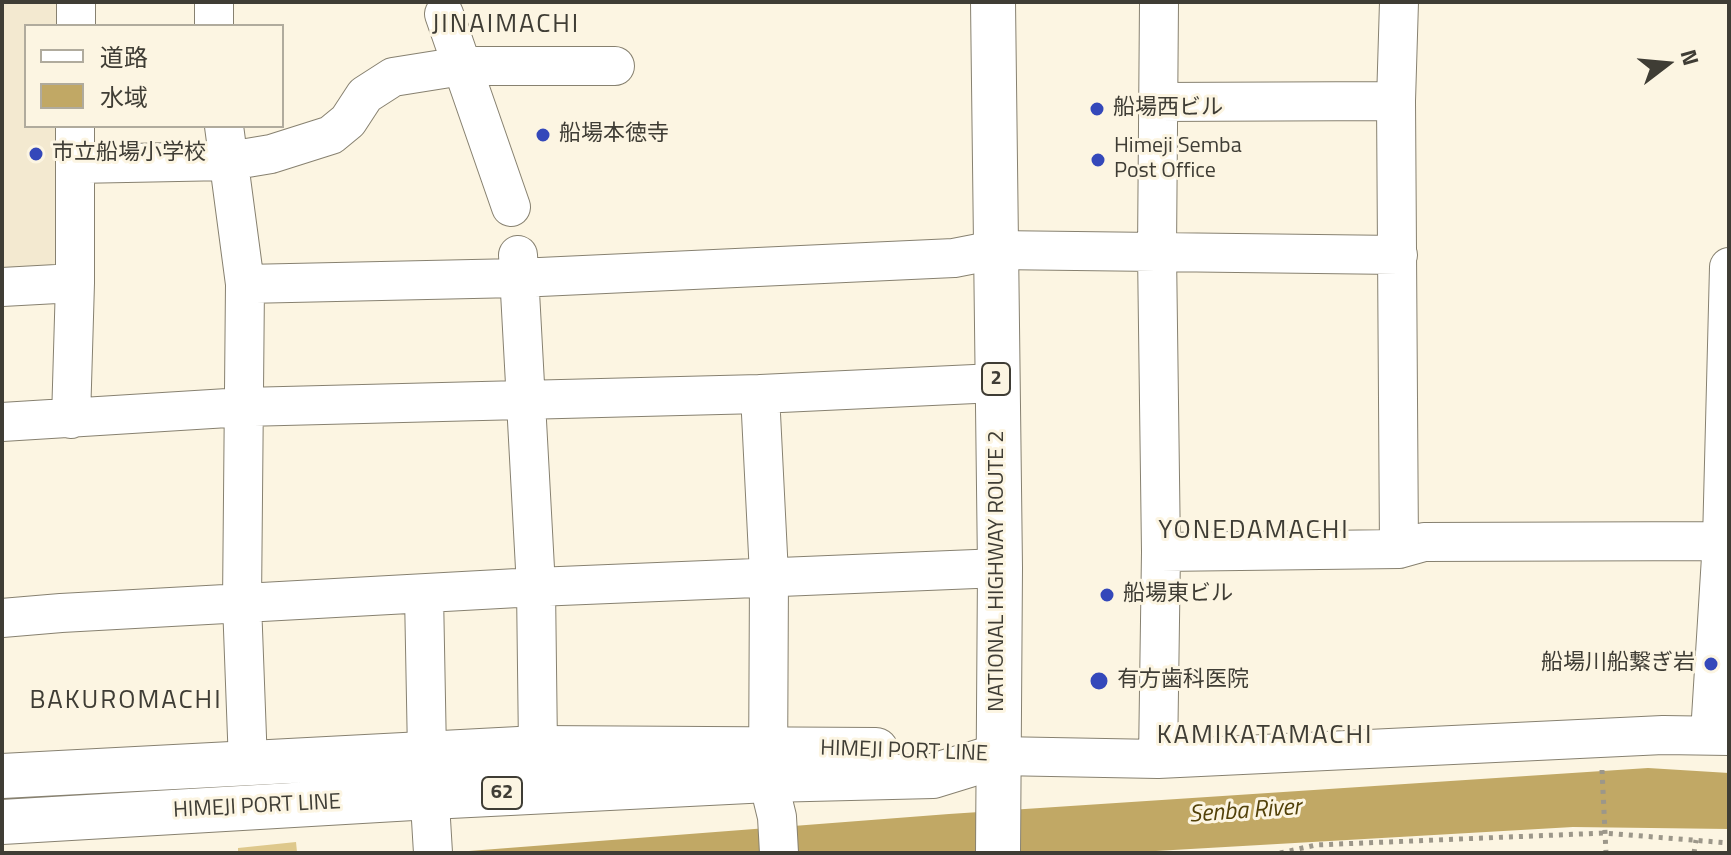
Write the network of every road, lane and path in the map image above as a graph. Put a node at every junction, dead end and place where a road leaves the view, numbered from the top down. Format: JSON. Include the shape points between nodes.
{"nodes":[{"id":1,"x":76,"y":2,"type":"edge"},
{"id":2,"x":214,"y":2,"type":"edge"},
{"id":3,"x":993,"y":2,"type":"edge"},
{"id":4,"x":1159,"y":2,"type":"edge"},
{"id":5,"x":1399,"y":2,"type":"edge"},
{"id":6,"x":444,"y":14,"type":"dead end"},
{"id":7,"x":76,"y":24,"type":"edge"},
{"id":8,"x":214,"y":24,"type":"edge"},
{"id":9,"x":462,"y":66,"type":"junction"},
{"id":10,"x":615,"y":66,"type":"dead end"},
{"id":11,"x":1396,"y":101,"type":"junction"},
{"id":12,"x":1158,"y":102,"type":"junction"},
{"id":13,"x":75,"y":128,"type":"edge"},
{"id":14,"x":227,"y":144,"type":"edge"},
{"id":15,"x":75,"y":164,"type":"junction"},
{"id":16,"x":511,"y":207,"type":"dead end"},
{"id":17,"x":995,"y":250,"type":"junction"},
{"id":18,"x":1157,"y":252,"type":"junction"},
{"id":19,"x":1398,"y":255,"type":"junction"},
{"id":20,"x":518,"y":265,"type":"junction"},
{"id":21,"x":1729,"y":267,"type":"edge"},
{"id":22,"x":75,"y":283,"type":"junction"},
{"id":23,"x":245,"y":284,"type":"junction"},
{"id":24,"x":2,"y":287,"type":"edge"},
{"id":25,"x":996,"y":383,"type":"junction"},
{"id":26,"x":760,"y":394,"type":"junction"},
{"id":27,"x":525,"y":398,"type":"junction"},
{"id":28,"x":244,"y":407,"type":"junction"},
{"id":29,"x":71,"y":419,"type":"junction"},
{"id":30,"x":2,"y":422,"type":"edge"},
{"id":31,"x":1725,"y":541,"type":"edge"},
{"id":32,"x":1399,"y":549,"type":"junction"},
{"id":33,"x":1161,"y":552,"type":"junction"},
{"id":34,"x":1000,"y":568,"type":"junction"},
{"id":35,"x":769,"y":575,"type":"junction"},
{"id":36,"x":536,"y":587,"type":"junction"},
{"id":37,"x":424,"y":594,"type":"junction"},
{"id":38,"x":242,"y":603,"type":"junction"},
{"id":39,"x":2,"y":618,"type":"edge"},
{"id":40,"x":1719,"y":735,"type":"edge"},
{"id":41,"x":538,"y":748,"type":"junction"},
{"id":42,"x":427,"y":753,"type":"junction"},
{"id":43,"x":998,"y":756,"type":"junction"},
{"id":44,"x":1158,"y":759,"type":"junction"},
{"id":45,"x":1602,"y":760,"type":"dead end"},
{"id":46,"x":248,"y":764,"type":"junction"},
{"id":47,"x":2,"y":776,"type":"edge"},
{"id":48,"x":430,"y":797,"type":"junction"},
{"id":49,"x":773,"y":799,"type":"edge"},
{"id":50,"x":2,"y":822,"type":"edge"},
{"id":51,"x":1604,"y":832,"type":"junction"},
{"id":52,"x":1696,"y":840,"type":"junction"},
{"id":53,"x":1729,"y":843,"type":"edge"},
{"id":54,"x":433,"y":849,"type":"edge"},
{"id":55,"x":998,"y":853,"type":"edge"},
{"id":56,"x":1280,"y":853,"type":"edge"},
{"id":57,"x":1606,"y":853,"type":"edge"},
{"id":58,"x":1694,"y":853,"type":"edge"}],
"edges":[{"from":1,"to":7,"type":"street"},
{"from":2,"to":8,"type":"street"},
{"from":3,"to":17,"type":"main road","name":"NATIONAL HIGHWAY ROUTE 2","number":"2"},
{"from":4,"to":12,"type":"street"},
{"from":5,"to":11,"type":"street"},
{"from":6,"to":9,"type":"street"},
{"from":9,"to":10,"type":"street"},
{"from":9,"to":14,"type":"street","via":[[393,77],[365,95],[331,135],[271,154]]},
{"from":9,"to":16,"type":"street","via":[[499,121]]},
{"from":11,"to":12,"type":"street"},
{"from":11,"to":19,"type":"street"},
{"from":12,"to":18,"type":"street"},
{"from":13,"to":15,"type":"street"},
{"from":14,"to":15,"type":"street"},
{"from":14,"to":23,"type":"street"},
{"from":15,"to":22,"type":"street"},
{"from":17,"to":18,"type":"street"},
{"from":17,"to":20,"type":"street","via":[[954,258]]},
{"from":17,"to":25,"type":"main road","name":"NATIONAL HIGHWAY ROUTE 2","number":"2"},
{"from":18,"to":19,"type":"street"},
{"from":18,"to":33,"type":"street"},
{"from":19,"to":32,"type":"street"},
{"from":20,"to":23,"type":"street"},
{"from":20,"to":27,"type":"street"},
{"from":21,"to":31,"type":"street"},
{"from":22,"to":24,"type":"street"},
{"from":22,"to":29,"type":"street"},
{"from":23,"to":28,"type":"street"},
{"from":25,"to":26,"type":"street"},
{"from":25,"to":34,"type":"main road","name":"NATIONAL HIGHWAY ROUTE 2","number":"2"},
{"from":26,"to":27,"type":"street"},
{"from":26,"to":35,"type":"street"},
{"from":27,"to":28,"type":"street"},
{"from":27,"to":36,"type":"street"},
{"from":28,"to":29,"type":"street"},
{"from":28,"to":38,"type":"street"},
{"from":29,"to":30,"type":"street"},
{"from":31,"to":32,"type":"street","via":[[1424,542]]},
{"from":31,"to":40,"type":"street"},
{"from":32,"to":33,"type":"street"},
{"from":33,"to":44,"type":"street"},
{"from":34,"to":35,"type":"street"},
{"from":34,"to":43,"type":"main road","name":"NATIONAL HIGHWAY ROUTE 2","number":"2"},
{"from":35,"to":36,"type":"street"},
{"from":35,"to":49,"type":"street"},
{"from":36,"to":37,"type":"street"},
{"from":36,"to":41,"type":"street"},
{"from":37,"to":38,"type":"street"},
{"from":37,"to":42,"type":"street"},
{"from":38,"to":39,"type":"street"},
{"from":38,"to":46,"type":"street"},
{"from":40,"to":44,"type":"street"},
{"from":41,"to":42,"type":"main road","name":"HIMEJI PORT LINE","number":"62"},
{"from":41,"to":49,"type":"main road","name":"HIMEJI PORT LINE","number":"62"},
{"from":42,"to":46,"type":"main road","name":"HIMEJI PORT LINE","number":"62"},
{"from":42,"to":48,"type":"street"},
{"from":43,"to":44,"type":"street"},
{"from":43,"to":49,"type":"main road","name":"HIMEJI PORT LINE","number":"62","via":[[933,776]]},
{"from":43,"to":55,"type":"main road","name":"NATIONAL HIGHWAY ROUTE 2","number":"2"},
{"from":45,"to":51,"type":"path"},
{"from":46,"to":47,"type":"main road","name":"HIMEJI PORT LINE","number":"62"},
{"from":48,"to":49,"type":"main road","name":"HIMEJI PORT LINE","number":"62"},
{"from":48,"to":50,"type":"main road","name":"HIMEJI PORT LINE","number":"62"},
{"from":48,"to":54,"type":"street"},
{"from":51,"to":52,"type":"path"},
{"from":51,"to":56,"type":"path","via":[[1316,845]]},
{"from":51,"to":57,"type":"path"},
{"from":52,"to":53,"type":"path"},
{"from":52,"to":58,"type":"path"}]}
